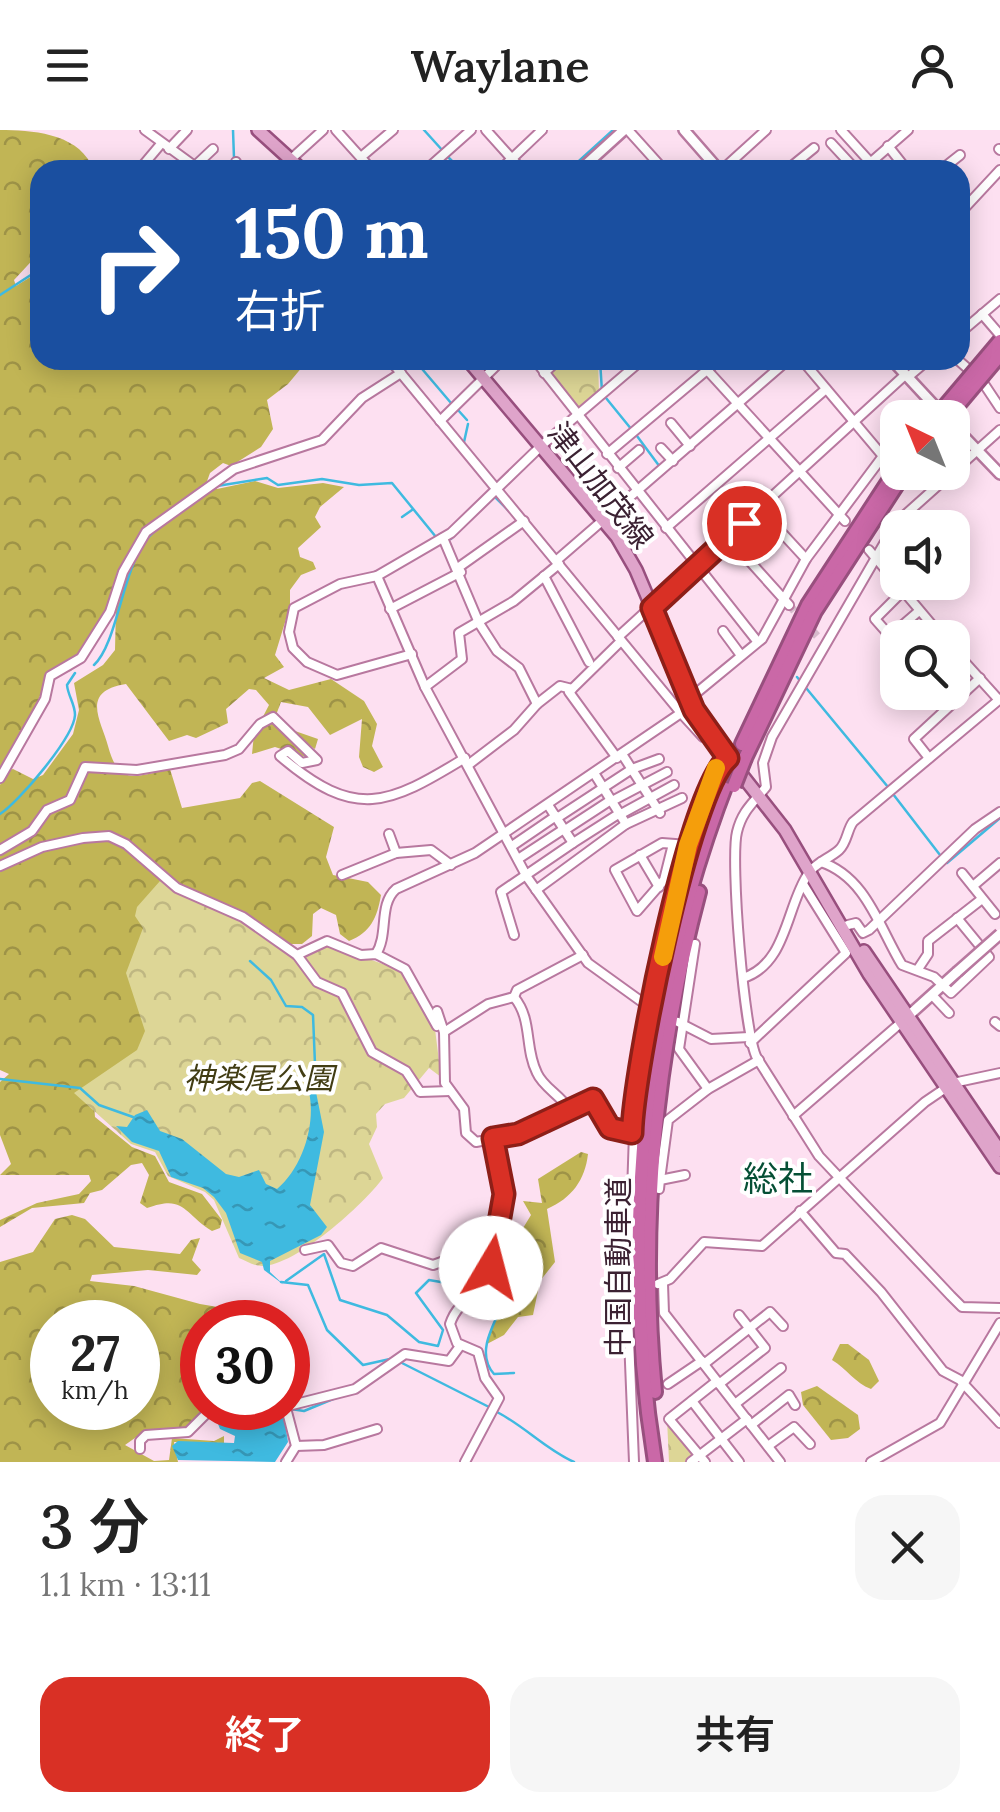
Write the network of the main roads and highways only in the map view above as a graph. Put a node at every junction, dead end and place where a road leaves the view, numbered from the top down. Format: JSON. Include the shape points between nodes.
{"nodes":[{"id":1,"x":258,"y":130,"type":"edge"},
{"id":2,"x":292,"y":160,"type":"edge"},
{"id":3,"x":1000,"y":338,"type":"edge"},
{"id":4,"x":1000,"y":354,"type":"edge"},
{"id":5,"x":476,"y":370,"type":"edge"},
{"id":6,"x":950,"y":400,"type":"edge"},
{"id":7,"x":961,"y":400,"type":"edge"},
{"id":8,"x":882,"y":490,"type":"edge"},
{"id":9,"x":894,"y":490,"type":"edge"},
{"id":10,"x":737,"y":756,"type":"junction"},
{"id":11,"x":731,"y":782,"type":"junction"},
{"id":12,"x":811,"y":871,"type":"junction"},
{"id":13,"x":904,"y":1020,"type":"junction"},
{"id":14,"x":949,"y":1086,"type":"junction"},
{"id":15,"x":1000,"y":1150,"type":"edge"},
{"id":16,"x":1000,"y":1167,"type":"edge"},
{"id":17,"x":655,"y":1462,"type":"edge"},
{"id":18,"x":664,"y":1462,"type":"edge"}],
"edges":[{"from":1,"to":2,"type":"main road"},
{"from":3,"to":6,"type":"highway","bridge":true},
{"from":4,"to":7,"type":"highway","bridge":true},
{"from":5,"to":10,"type":"main road","name":"津山加茂線","via":[[604,520],[636,570],[689,699],[711,737]]},
{"from":8,"to":10,"type":"highway","name":"中国自動車道","via":[[808,604]]},
{"from":9,"to":10,"type":"highway","name":"中国自動車道"},
{"from":10,"to":11,"type":"highway","name":"中国自動車道"},
{"from":10,"to":12,"type":"main road","name":"津山加茂線"},
{"from":11,"to":17,"type":"highway","name":"中国自動車道","via":[[672,960],[646,1123],[640,1308]]},
{"from":11,"to":18,"type":"highway","name":"中国自動車道","via":[[680,963],[655,1125],[648,1287]]},
{"from":12,"to":13,"type":"main road","name":"津山加茂線"},
{"from":12,"to":13,"type":"main road","name":"津山加茂線"},
{"from":13,"to":14,"type":"main road","name":"津山加茂線"},
{"from":14,"to":15,"type":"main road","name":"津山加茂線"},
{"from":14,"to":16,"type":"main road","name":"津山加茂線"}]}
